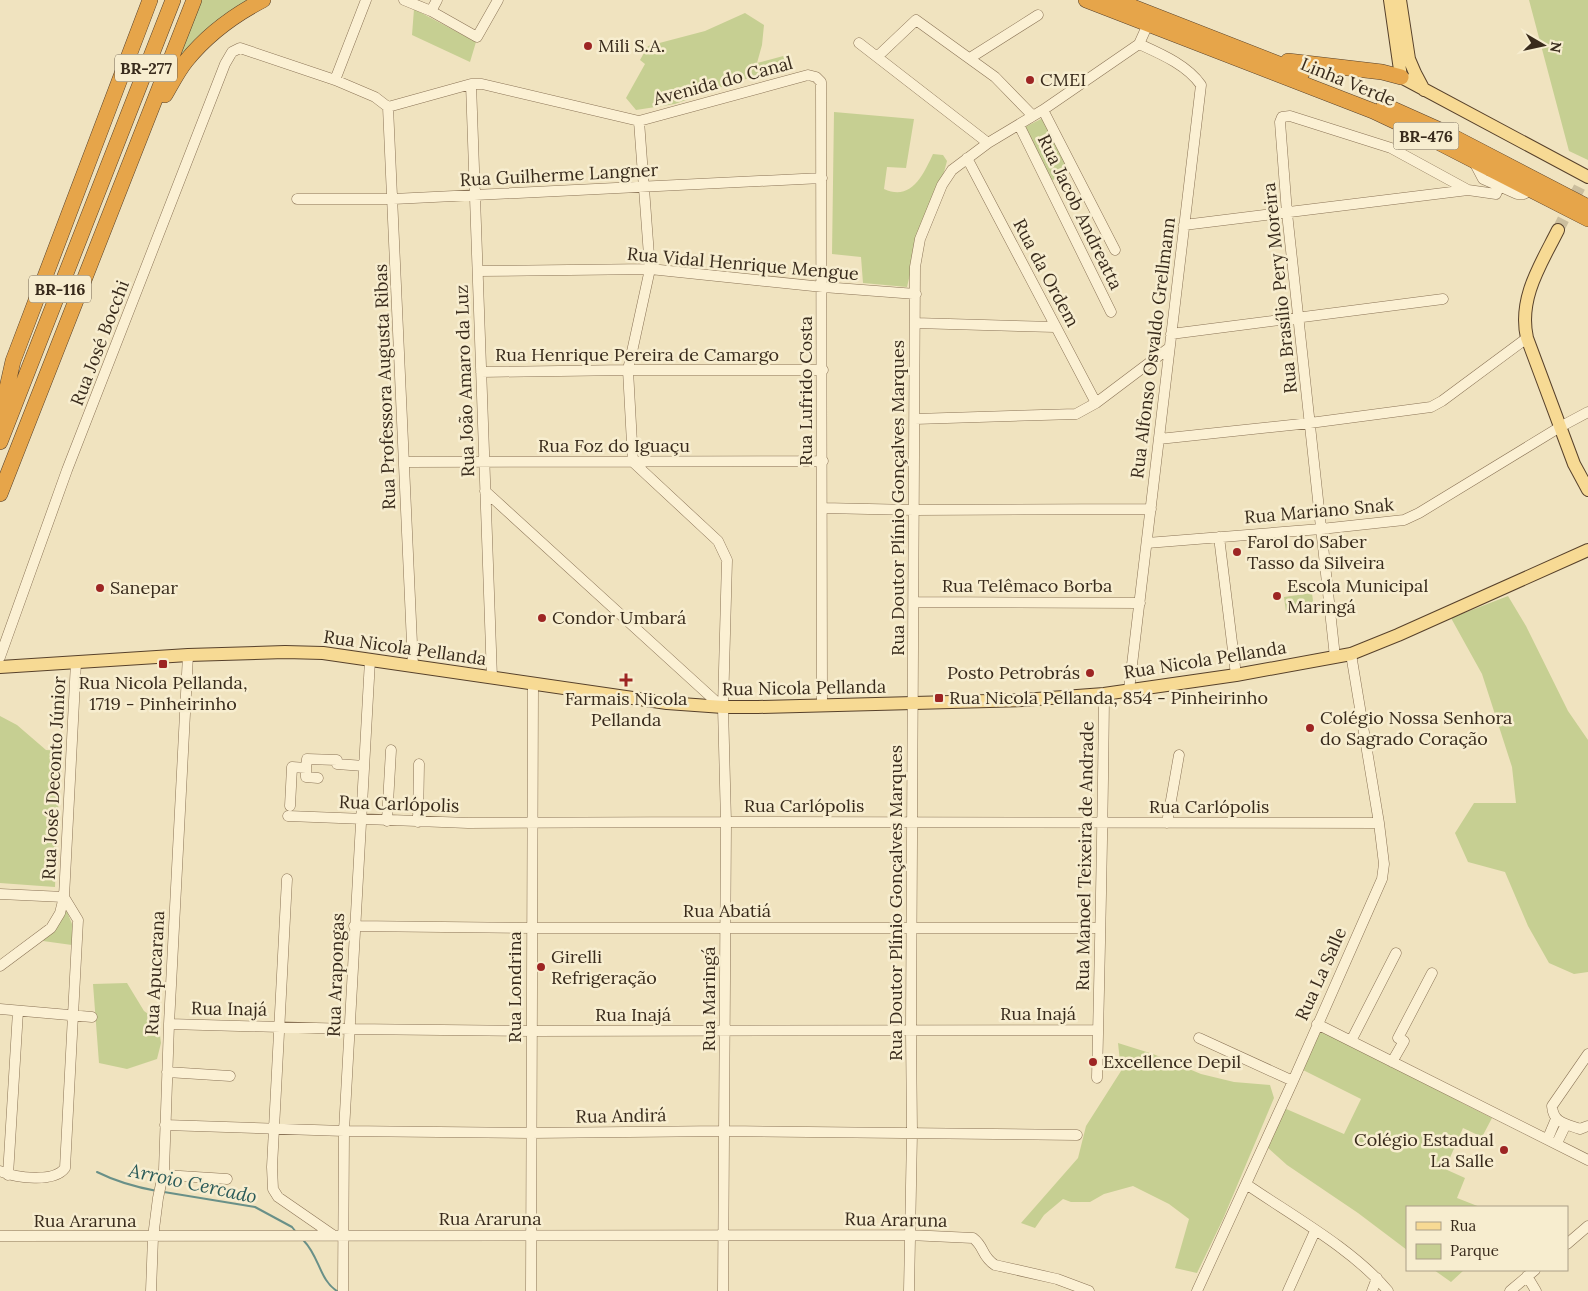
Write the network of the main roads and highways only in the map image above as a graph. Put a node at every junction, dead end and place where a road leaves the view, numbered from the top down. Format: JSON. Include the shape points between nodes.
{"nodes":[{"id":1,"x":146,"y":0,"type":"edge"},
{"id":2,"x":150,"y":0,"type":"edge"},
{"id":3,"x":173,"y":0,"type":"edge"},
{"id":4,"x":194,"y":0,"type":"edge"},
{"id":5,"x":263,"y":0,"type":"edge"},
{"id":6,"x":1086,"y":0,"type":"edge"},
{"id":7,"x":1115,"y":0,"type":"edge"},
{"id":8,"x":1390,"y":0,"type":"edge"},
{"id":9,"x":1400,"y":0,"type":"edge"},
{"id":10,"x":137,"y":32,"type":"junction"},
{"id":11,"x":1262,"y":57,"type":"junction"},
{"id":12,"x":1401,"y":77,"type":"junction"},
{"id":13,"x":1424,"y":90,"type":"junction"},
{"id":14,"x":142,"y":132,"type":"junction"},
{"id":15,"x":120,"y":136,"type":"joint"},
{"id":16,"x":1585,"y":179,"type":"edge"},
{"id":17,"x":1588,"y":207,"type":"edge"},
{"id":18,"x":1588,"y":219,"type":"edge"},
{"id":19,"x":1558,"y":230,"type":"tunnel mouth"},
{"id":20,"x":0,"y":419,"type":"edge"},
{"id":21,"x":0,"y":442,"type":"edge"},
{"id":22,"x":1588,"y":490,"type":"edge"},
{"id":23,"x":0,"y":494,"type":"edge"},
{"id":24,"x":1588,"y":550,"type":"edge"},
{"id":25,"x":0,"y":667,"type":"edge"}],
"edges":[{"from":1,"to":10,"type":"highway"},
{"from":2,"to":10,"type":"highway"},
{"from":3,"to":15,"type":"highway","number":"BR-277"},
{"from":4,"to":14,"type":"highway","number":"BR-116"},
{"from":5,"to":14,"type":"highway","via":[[218,29],[186,61]]},
{"from":6,"to":18,"type":"highway","name":"Linha Verde","number":"BR-476","via":[[1372,111]]},
{"from":7,"to":11,"type":"highway","name":"Linha Verde","number":"BR-476"},
{"from":8,"to":12,"type":"main road"},
{"from":9,"to":13,"type":"main road","via":[[1409,59]]},
{"from":10,"to":20,"type":"highway","via":[[13,360]]},
{"from":11,"to":12,"type":"highway"},
{"from":11,"to":17,"type":"highway","name":"Linha Verde","number":"BR-476","via":[[1420,121]]},
{"from":12,"to":13,"type":"main road"},
{"from":13,"to":16,"type":"main road"},
{"from":14,"to":23,"type":"highway","number":"BR-116"},
{"from":15,"to":21,"type":"highway","number":"BR-116"},
{"from":19,"to":22,"type":"main road","via":[[1530,287],[1524,325],[1574,464]]},
{"from":24,"to":25,"type":"main road","name":"Rua Nicola Pellanda","via":[[1351,654],[1104,694],[1023,700],[722,707],[641,700],[302,652],[188,655]]}]}
